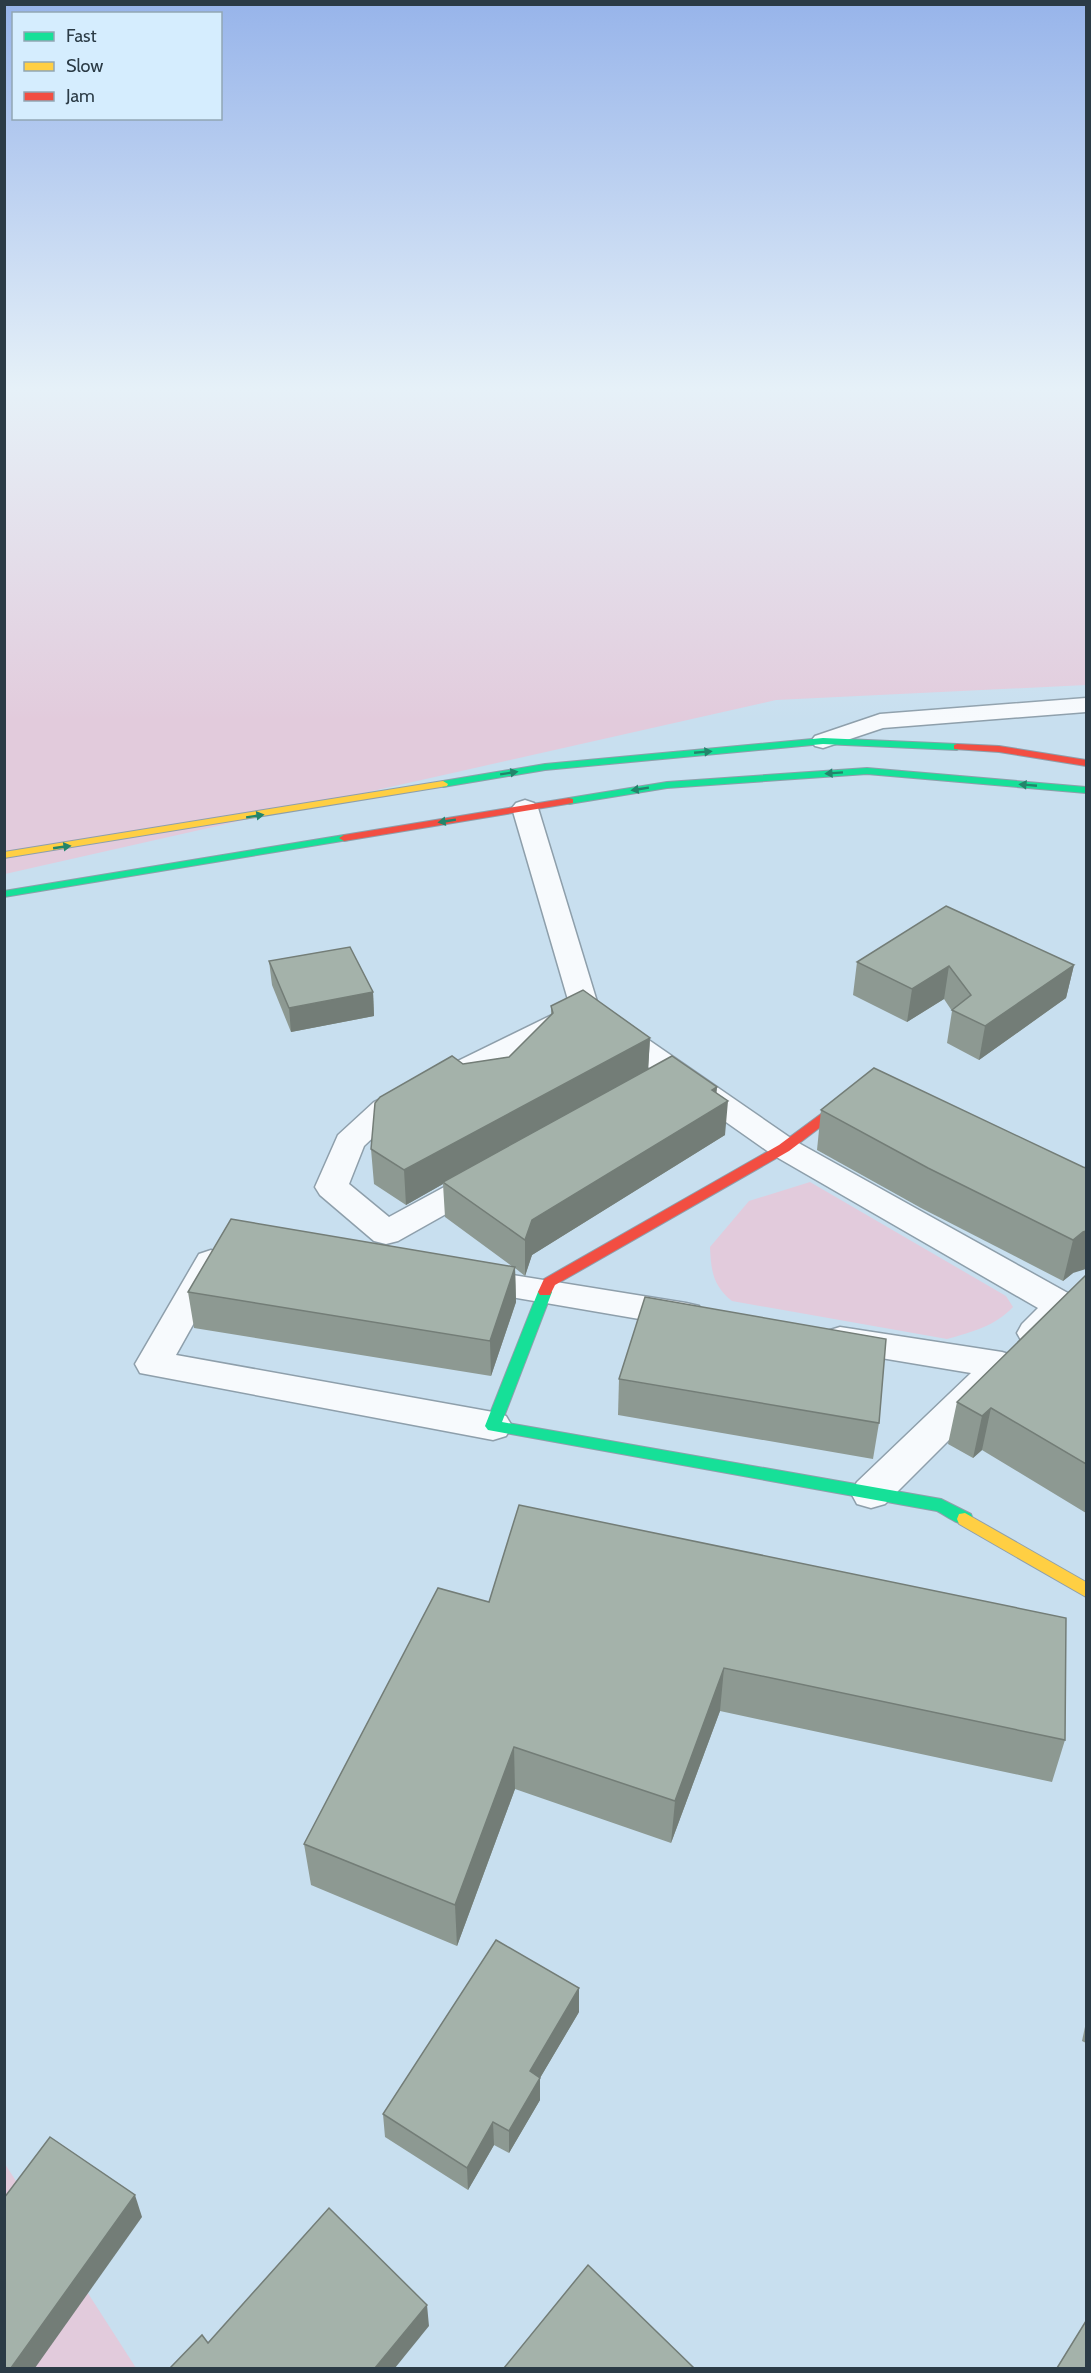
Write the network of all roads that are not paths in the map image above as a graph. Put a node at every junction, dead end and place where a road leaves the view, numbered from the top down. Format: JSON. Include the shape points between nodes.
{"nodes":[{"id":1,"x":1086,"y":705,"type":"edge"},
{"id":2,"x":823,"y":741,"type":"junction"},
{"id":3,"x":1086,"y":763,"type":"edge"},
{"id":4,"x":1086,"y":790,"type":"edge"},
{"id":5,"x":525,"y":808,"type":"junction"},
{"id":6,"x":4,"y":855,"type":"edge"},
{"id":7,"x":4,"y":894,"type":"edge"},
{"id":8,"x":585,"y":1009,"type":"junction"},
{"id":9,"x":675,"y":1072,"type":"junction"},
{"id":10,"x":644,"y":1089,"type":"edge"},
{"id":11,"x":873,"y":1095,"type":"edge"},
{"id":12,"x":784,"y":1148,"type":"junction"},
{"id":13,"x":510,"y":1164,"type":"edge"},
{"id":14,"x":236,"y":1240,"type":"edge"},
{"id":15,"x":442,"y":1275,"type":"edge"},
{"id":16,"x":544,"y":1293,"type":"junction"},
{"id":17,"x":1074,"y":1294,"type":"edge"},
{"id":18,"x":720,"y":1321,"type":"edge"},
{"id":19,"x":803,"y":1334,"type":"edge"},
{"id":20,"x":1002,"y":1365,"type":"junction"},
{"id":21,"x":493,"y":1426,"type":"junction"},
{"id":22,"x":871,"y":1493,"type":"junction"},
{"id":23,"x":1086,"y":1590,"type":"edge"}],
"edges":[{"from":1,"to":2,"type":"street","via":[[879,721]]},
{"from":2,"to":3,"type":"main road","via":[[999,749]]},
{"from":6,"to":2,"type":"main road","one_way":true,"via":[[545,767]]},
{"from":4,"to":5,"type":"main road","one_way":true,"via":[[867,771],[668,785]]},
{"from":5,"to":7,"type":"main road","one_way":true},
{"from":5,"to":8,"type":"street"},
{"from":8,"to":9,"type":"street"},
{"from":8,"to":13,"type":"street","via":[[385,1109],[349,1142],[332,1187],[386,1249]]},
{"from":9,"to":10,"type":"street"},
{"from":9,"to":12,"type":"street"},
{"from":11,"to":12,"type":"main road","via":[[862,1090]]},
{"from":12,"to":16,"type":"main road","via":[[549,1282]]},
{"from":12,"to":17,"type":"street"},
{"from":14,"to":21,"type":"street","via":[[225,1238],[153,1364]]},
{"from":15,"to":16,"type":"street"},
{"from":16,"to":18,"type":"street"},
{"from":16,"to":21,"type":"main road"},
{"from":17,"to":20,"type":"street"},
{"from":19,"to":20,"type":"street"},
{"from":20,"to":22,"type":"street"},
{"from":21,"to":22,"type":"main road"},
{"from":22,"to":23,"type":"main road","via":[[941,1505]]}]}
